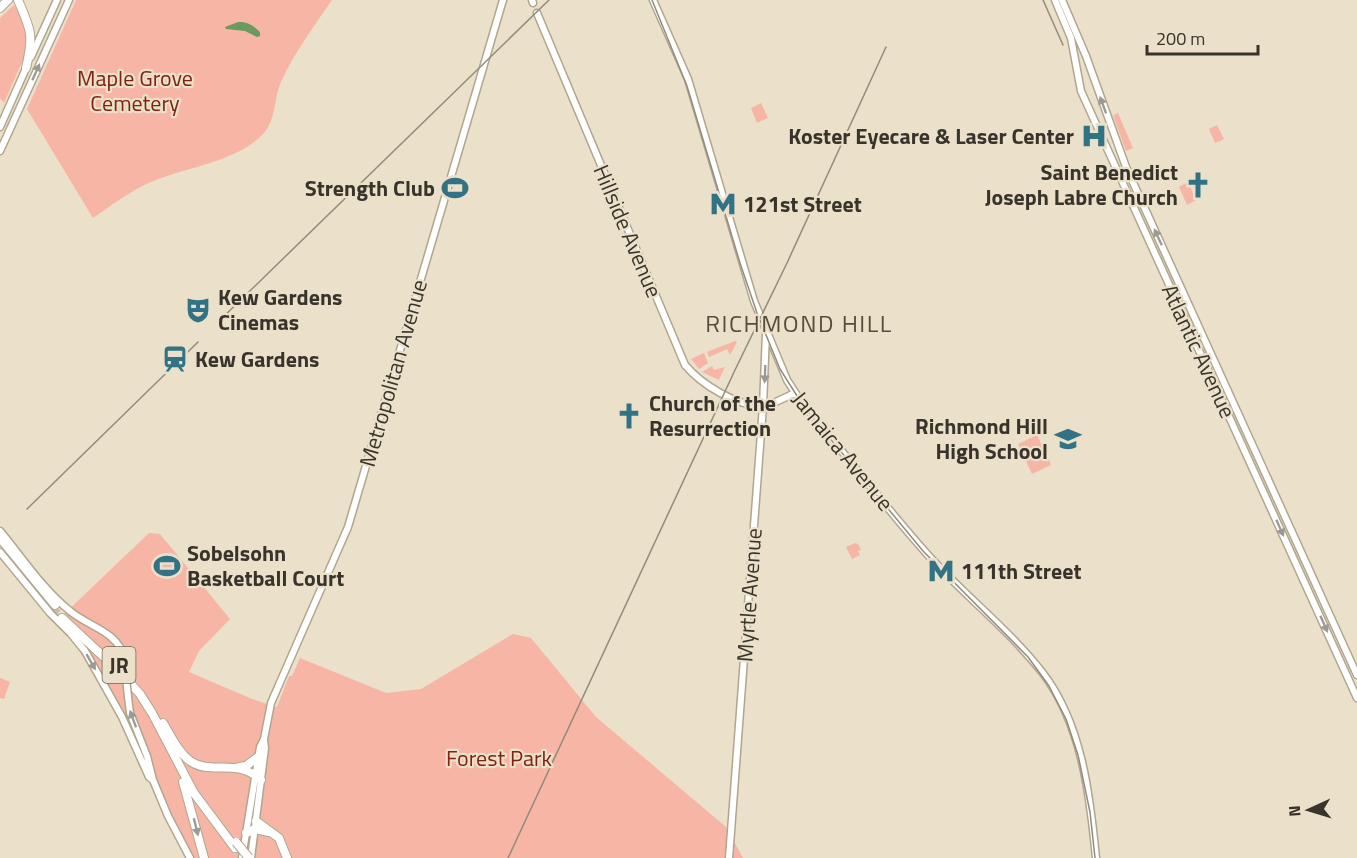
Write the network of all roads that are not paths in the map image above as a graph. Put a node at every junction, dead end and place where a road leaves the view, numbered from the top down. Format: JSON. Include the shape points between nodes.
{"nodes":[{"id":1,"x":8,"y":0,"type":"edge"},
{"id":2,"x":57,"y":0,"type":"edge"},
{"id":3,"x":69,"y":0,"type":"edge"},
{"id":4,"x":503,"y":0,"type":"edge"},
{"id":5,"x":654,"y":0,"type":"edge"},
{"id":6,"x":1055,"y":0,"type":"edge"},
{"id":7,"x":1062,"y":0,"type":"edge"},
{"id":8,"x":19,"y":2,"type":"edge"},
{"id":9,"x":0,"y":8,"type":"edge"},
{"id":10,"x":537,"y":13,"type":"dead end"},
{"id":11,"x":26,"y":68,"type":"junction"},
{"id":12,"x":0,"y":126,"type":"edge"},
{"id":13,"x":0,"y":151,"type":"edge"},
{"id":14,"x":766,"y":331,"type":"junction"},
{"id":15,"x":774,"y":351,"type":"junction"},
{"id":16,"x":765,"y":356,"type":"junction"},
{"id":17,"x":795,"y":393,"type":"junction"},
{"id":18,"x":763,"y":406,"type":"junction"},
{"id":19,"x":0,"y":531,"type":"edge"},
{"id":20,"x":0,"y":538,"type":"edge"},
{"id":21,"x":0,"y":544,"type":"edge"},
{"id":22,"x":0,"y":552,"type":"edge"},
{"id":23,"x":1357,"y":675,"type":"edge"},
{"id":24,"x":1357,"y":698,"type":"edge"},
{"id":25,"x":163,"y":723,"type":"junction"},
{"id":26,"x":264,"y":739,"type":"junction"},
{"id":27,"x":173,"y":756,"type":"junction"},
{"id":28,"x":258,"y":757,"type":"junction"},
{"id":29,"x":236,"y":768,"type":"junction"},
{"id":30,"x":258,"y":777,"type":"junction"},
{"id":31,"x":153,"y":780,"type":"junction"},
{"id":32,"x":255,"y":825,"type":"junction"},
{"id":33,"x":246,"y":833,"type":"junction"},
{"id":34,"x":235,"y":845,"type":"junction"},
{"id":35,"x":190,"y":858,"type":"edge"},
{"id":36,"x":204,"y":858,"type":"edge"},
{"id":37,"x":243,"y":858,"type":"edge"},
{"id":38,"x":250,"y":858,"type":"edge"},
{"id":39,"x":287,"y":858,"type":"edge"},
{"id":40,"x":729,"y":858,"type":"edge"},
{"id":41,"x":1096,"y":858,"type":"edge"}],
"edges":[{"from":1,"to":9,"type":"highway"},
{"from":2,"to":11,"type":"main road"},
{"from":13,"to":3,"type":"main road","one_way":true},
{"from":4,"to":26,"type":"main road","name":"Metropolitan Avenue","via":[[348,527],[271,703]]},
{"from":5,"to":14,"type":"main road","name":"Jamaica Avenue","via":[[688,79]]},
{"from":6,"to":24,"type":"main road","name":"Atlantic Avenue","one_way":true,"via":[[1072,42],[1081,91]]},
{"from":23,"to":7,"type":"main road","name":"Atlantic Avenue","one_way":true,"via":[[1126,167]]},
{"from":8,"to":11,"type":"highway","via":[[31,34]]},
{"from":10,"to":18,"type":"main road","name":"Hillside Avenue","via":[[685,365],[701,381],[726,395]]},
{"from":11,"to":12,"type":"main road"},
{"from":14,"to":15,"type":"main road","name":"Jamaica Avenue"},
{"from":14,"to":16,"type":"main road","name":"Myrtle Avenue"},
{"from":15,"to":16,"type":"main road"},
{"from":15,"to":17,"type":"main road","name":"Jamaica Avenue"},
{"from":16,"to":18,"type":"main road","name":"Myrtle Avenue","one_way":true},
{"from":17,"to":18,"type":"main road"},
{"from":17,"to":41,"type":"main road","name":"Jamaica Avenue","via":[[914,539],[1043,674],[1065,712],[1077,745],[1093,822]]},
{"from":18,"to":40,"type":"main road","name":"Myrtle Avenue"},
{"from":31,"to":19,"type":"main road","one_way":true,"bridge":true,"via":[[130,713],[120,646],[59,602]]},
{"from":20,"to":21,"type":"highway","via":[[54,606]]},
{"from":22,"to":31,"type":"main road","one_way":true,"via":[[85,651]]},
{"from":25,"to":27,"type":"highway","number":"JR","via":[[136,681],[63,617],[136,689]]},
{"from":25,"to":29,"type":"highway","via":[[191,761],[203,766]]},
{"from":25,"to":34,"type":"highway","number":"JR","via":[[196,788]]},
{"from":26,"to":28,"type":"main road","name":"Metropolitan Avenue"},
{"from":26,"to":30,"type":"main road","name":"Metropolitan Avenue"},
{"from":27,"to":34,"type":"highway","number":"JR","via":[[200,803]]},
{"from":27,"to":36,"type":"highway","one_way":true},
{"from":28,"to":29,"type":"highway"},
{"from":28,"to":30,"type":"main road","name":"Metropolitan Avenue"},
{"from":29,"to":30,"type":"highway","via":[[252,771]]},
{"from":30,"to":32,"type":"main road","name":"Metropolitan Avenue"},
{"from":30,"to":33,"type":"main road","name":"Metropolitan Avenue"},
{"from":31,"to":35,"type":"main road"},
{"from":32,"to":33,"type":"highway"},
{"from":32,"to":38,"type":"main road","name":"Metropolitan Avenue"},
{"from":32,"to":39,"type":"highway","via":[[273,833]]},
{"from":33,"to":37,"type":"main road","name":"Metropolitan Avenue"},
{"from":34,"to":37,"type":"highway","number":"JR"},
{"from":34,"to":38,"type":"highway","number":"JR","bridge":true}]}
